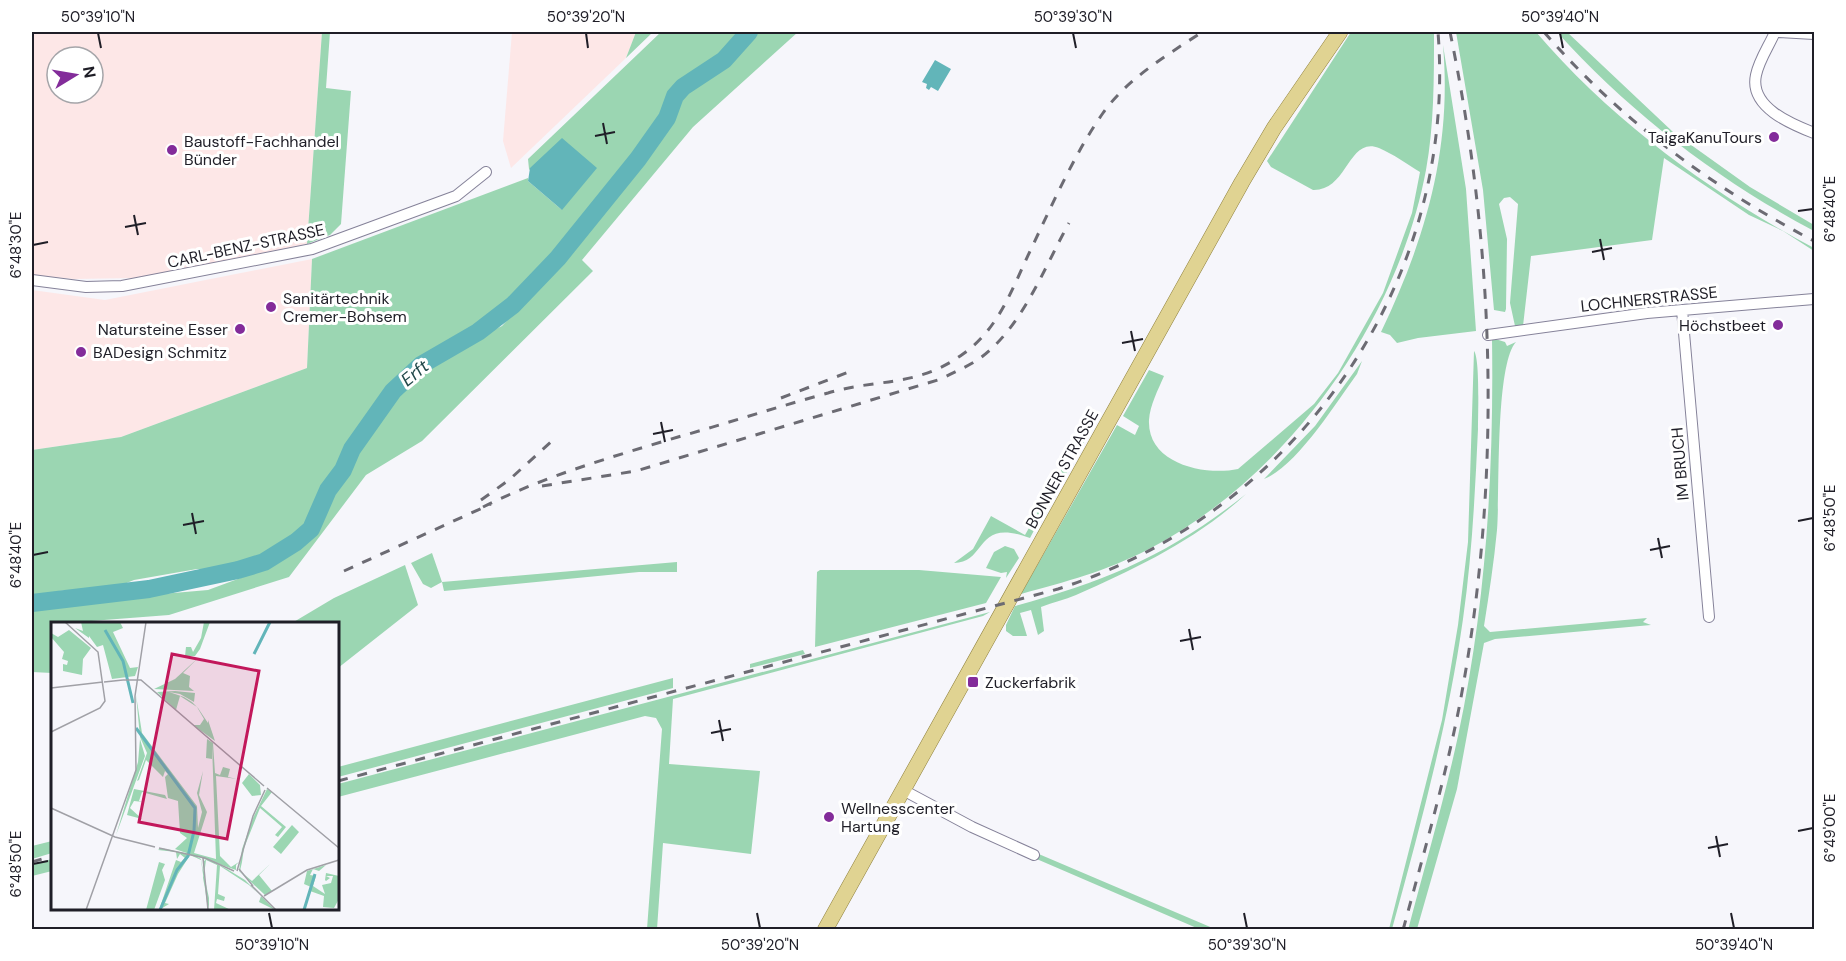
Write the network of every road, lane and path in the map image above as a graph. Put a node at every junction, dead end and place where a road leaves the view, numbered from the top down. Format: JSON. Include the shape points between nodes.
{"nodes":[{"id":1,"x":1340,"y":32,"type":"edge"},
{"id":2,"x":1775,"y":32,"type":"edge"},
{"id":3,"x":1779,"y":32,"type":"edge"},
{"id":4,"x":1814,"y":33,"type":"edge"},
{"id":5,"x":1815,"y":133,"type":"edge"},
{"id":6,"x":486,"y":172,"type":"dead end"},
{"id":7,"x":32,"y":280,"type":"edge"},
{"id":8,"x":1815,"y":299,"type":"edge"},
{"id":9,"x":1682,"y":310,"type":"junction"},
{"id":10,"x":1488,"y":334,"type":"dead end"},
{"id":11,"x":1708,"y":616,"type":"dead end"},
{"id":12,"x":903,"y":790,"type":"junction"},
{"id":13,"x":1034,"y":855,"type":"dead end"},
{"id":14,"x":825,"y":930,"type":"edge"}],
"edges":[{"from":1,"to":12,"type":"main road","name":"BONNER STRASSE","via":[[1256,158]]},
{"from":2,"to":5,"type":"street","via":[[1756,76],[1757,93],[1780,117]]},
{"from":3,"to":4,"type":"street"},
{"from":6,"to":7,"type":"street","name":"CARL-BENZ-STRASSE","via":[[456,196],[312,249],[122,286],[86,287]]},
{"from":8,"to":9,"type":"street","name":"LOCHNERSTRASSE"},
{"from":9,"to":10,"type":"street","name":"LOCHNERSTRASSE"},
{"from":9,"to":11,"type":"street","name":"IM BRUCH"},
{"from":12,"to":13,"type":"street"},
{"from":12,"to":14,"type":"main road","name":"BONNER STRASSE"}]}
